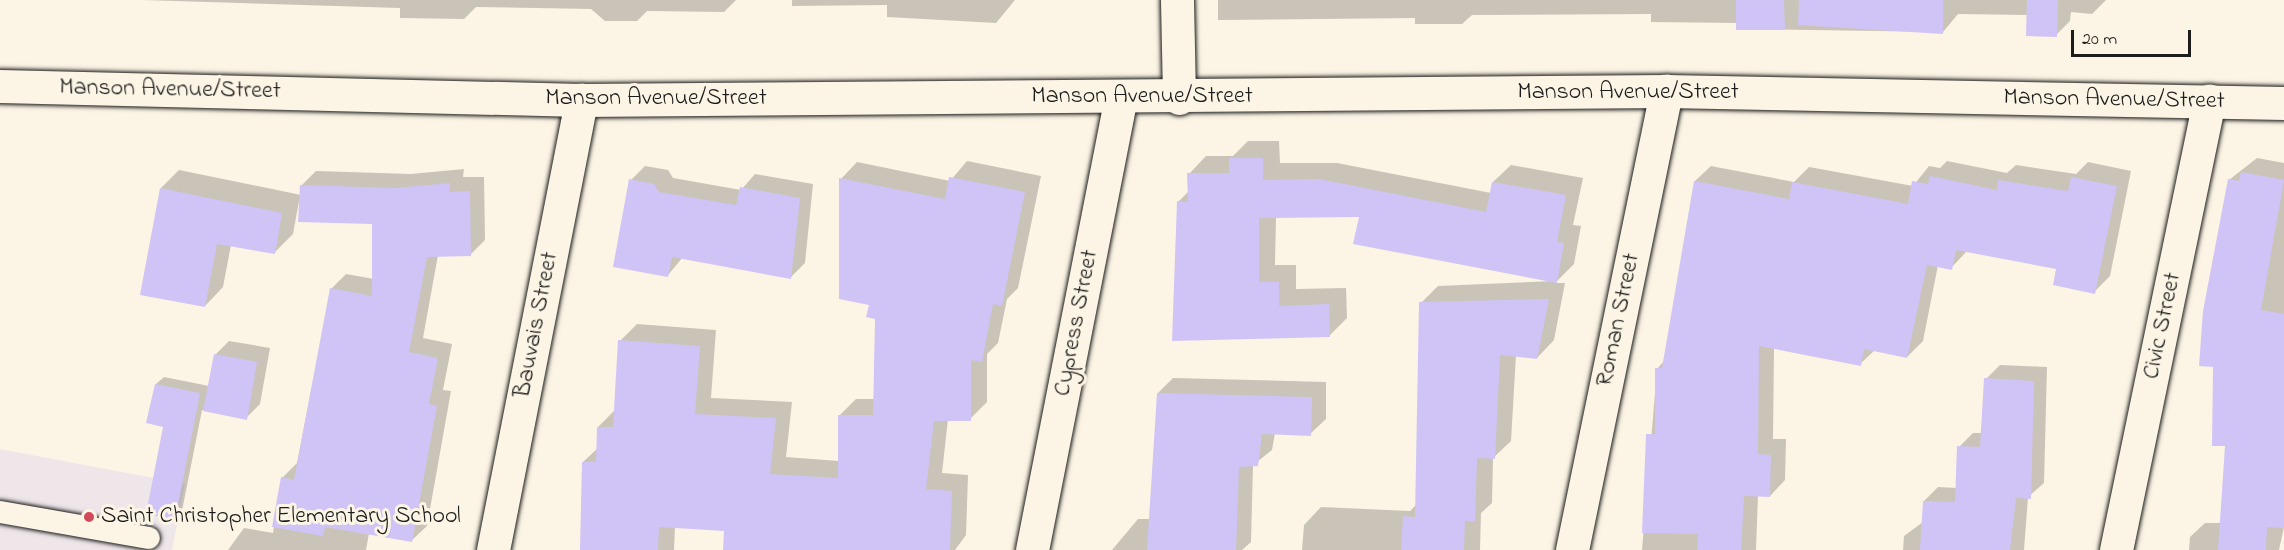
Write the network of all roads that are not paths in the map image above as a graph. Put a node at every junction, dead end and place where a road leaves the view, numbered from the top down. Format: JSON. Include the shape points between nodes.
{"nodes":[{"id":1,"x":1177,"y":0,"type":"edge"},
{"id":2,"x":0,"y":86,"type":"edge"},
{"id":3,"x":1666,"y":91,"type":"junction"},
{"id":4,"x":1121,"y":97,"type":"junction"},
{"id":5,"x":1179,"y":98,"type":"junction"},
{"id":6,"x":581,"y":100,"type":"junction"},
{"id":7,"x":2209,"y":101,"type":"junction"},
{"id":8,"x":2284,"y":103,"type":"edge"},
{"id":9,"x":0,"y":512,"type":"edge"},
{"id":10,"x":149,"y":538,"type":"dead end"},
{"id":11,"x":493,"y":550,"type":"edge"},
{"id":12,"x":1032,"y":550,"type":"edge"},
{"id":13,"x":1572,"y":550,"type":"edge"},
{"id":14,"x":2116,"y":550,"type":"edge"}],
"edges":[{"from":1,"to":5,"type":"street"},
{"from":2,"to":6,"type":"street","name":"Manson Avenue/Street"},
{"from":3,"to":5,"type":"street","name":"Manson Avenue/Street"},
{"from":3,"to":7,"type":"street","name":"Manson Avenue/Street"},
{"from":3,"to":13,"type":"street","name":"Roman Street"},
{"from":4,"to":5,"type":"street","name":"Manson Avenue/Street"},
{"from":4,"to":6,"type":"street","name":"Manson Avenue/Street"},
{"from":4,"to":12,"type":"street","name":"Cypress Street"},
{"from":6,"to":11,"type":"street","name":"Bauvais Street"},
{"from":7,"to":8,"type":"street","name":"Manson Avenue/Street"},
{"from":7,"to":14,"type":"street","name":"Civic Street"},
{"from":9,"to":10,"type":"lane"}]}
